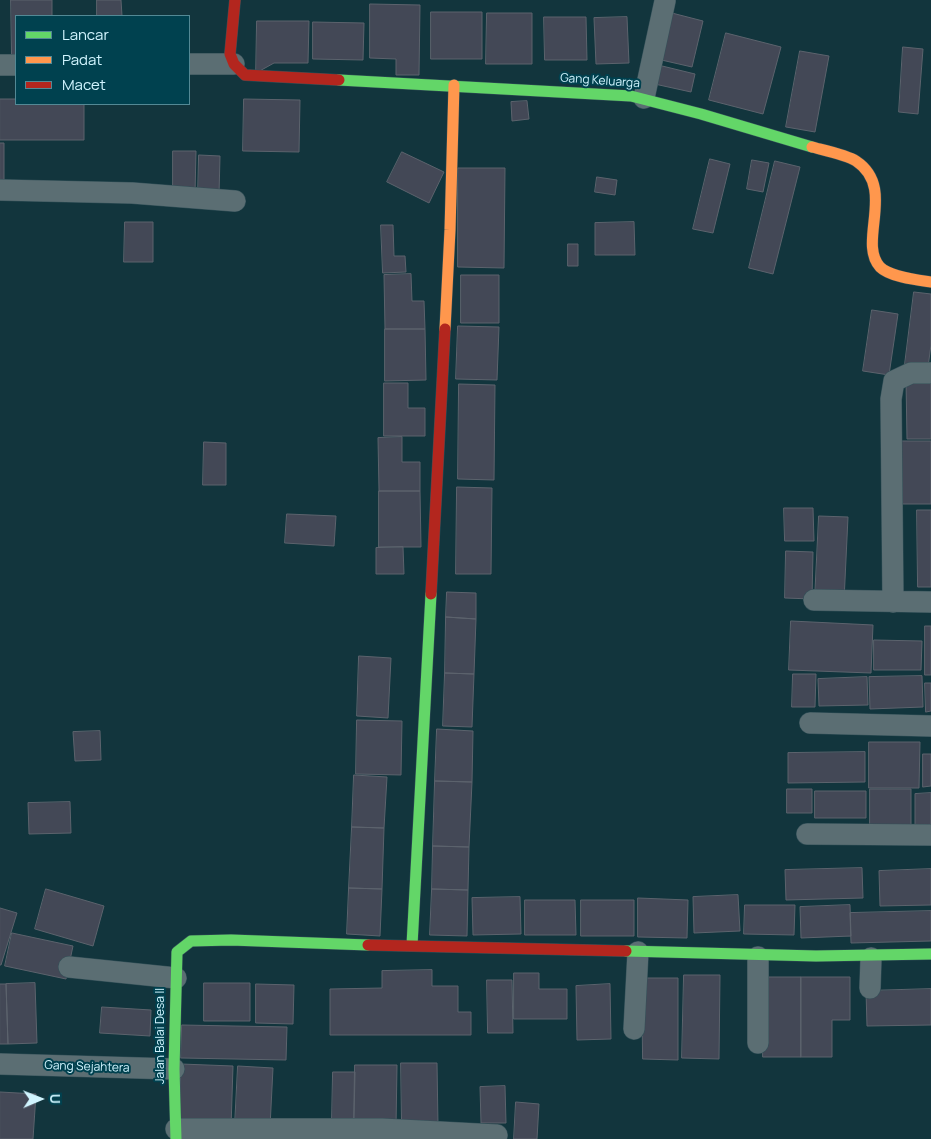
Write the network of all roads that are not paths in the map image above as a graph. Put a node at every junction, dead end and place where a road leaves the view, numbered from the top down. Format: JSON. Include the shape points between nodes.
{"nodes":[{"id":1,"x":235,"y":0,"type":"edge"},
{"id":2,"x":665,"y":1,"type":"edge"},
{"id":3,"x":190,"y":64,"type":"edge"},
{"id":4,"x":234,"y":64,"type":"junction"},
{"id":5,"x":0,"y":65,"type":"edge"},
{"id":6,"x":15,"y":65,"type":"edge"},
{"id":7,"x":454,"y":85,"type":"junction"},
{"id":8,"x":644,"y":98,"type":"junction"},
{"id":9,"x":0,"y":190,"type":"edge"},
{"id":10,"x":235,"y":201,"type":"dead end"},
{"id":11,"x":931,"y":282,"type":"edge"},
{"id":12,"x":931,"y":373,"type":"edge"},
{"id":13,"x":814,"y":600,"type":"dead end"},
{"id":14,"x":893,"y":602,"type":"junction"},
{"id":15,"x":931,"y":602,"type":"edge"},
{"id":16,"x":810,"y":723,"type":"dead end"},
{"id":17,"x":931,"y":726,"type":"edge"},
{"id":18,"x":807,"y":834,"type":"dead end"},
{"id":19,"x":931,"y":836,"type":"edge"},
{"id":20,"x":412,"y":945,"type":"junction"},
{"id":21,"x":638,"y":952,"type":"junction"},
{"id":22,"x":931,"y":954,"type":"edge"},
{"id":23,"x":758,"y":957,"type":"junction"},
{"id":24,"x":871,"y":958,"type":"junction"},
{"id":25,"x":69,"y":967,"type":"dead end"},
{"id":26,"x":176,"y":978,"type":"junction"},
{"id":27,"x":870,"y":988,"type":"dead end"},
{"id":28,"x":634,"y":1029,"type":"dead end"},
{"id":29,"x":758,"y":1043,"type":"dead end"},
{"id":30,"x":0,"y":1064,"type":"edge"},
{"id":31,"x":174,"y":1069,"type":"junction"},
{"id":32,"x":176,"y":1134,"type":"edge"},
{"id":33,"x":496,"y":1135,"type":"dead end"}],
"edges":[{"from":1,"to":4,"type":"street","via":[[230,54]]},
{"from":2,"to":8,"type":"street"},
{"from":3,"to":4,"type":"street"},
{"from":4,"to":7,"type":"street","name":"Gang Keluarga","via":[[245,75]]},
{"from":5,"to":6,"type":"street"},
{"from":7,"to":8,"type":"street","name":"Gang Keluarga"},
{"from":7,"to":20,"type":"street","via":[[450,230]]},
{"from":8,"to":11,"type":"street","name":"Gang Keluarga","via":[[855,160],[872,177],[876,197],[873,254],[880,267],[899,276]]},
{"from":9,"to":10,"type":"street","via":[[132,193]]},
{"from":12,"to":14,"type":"street","via":[[911,373],[894,380],[891,399]]},
{"from":13,"to":14,"type":"street"},
{"from":14,"to":15,"type":"street"},
{"from":16,"to":17,"type":"street"},
{"from":18,"to":19,"type":"street"},
{"from":20,"to":21,"type":"street"},
{"from":20,"to":26,"type":"street","name":"Jalan Balai Desa II","via":[[191,941],[177,952]]},
{"from":21,"to":23,"type":"street"},
{"from":21,"to":28,"type":"street"},
{"from":22,"to":24,"type":"street"},
{"from":23,"to":24,"type":"street"},
{"from":23,"to":29,"type":"street"},
{"from":24,"to":27,"type":"street"},
{"from":25,"to":26,"type":"street"},
{"from":26,"to":31,"type":"street","name":"Jalan Balai Desa II"},
{"from":30,"to":31,"type":"street","name":"Gang Sejahtera"},
{"from":31,"to":32,"type":"street","name":"Jalan Balai Desa II"},
{"from":32,"to":33,"type":"street","via":[[382,1129]]}]}
